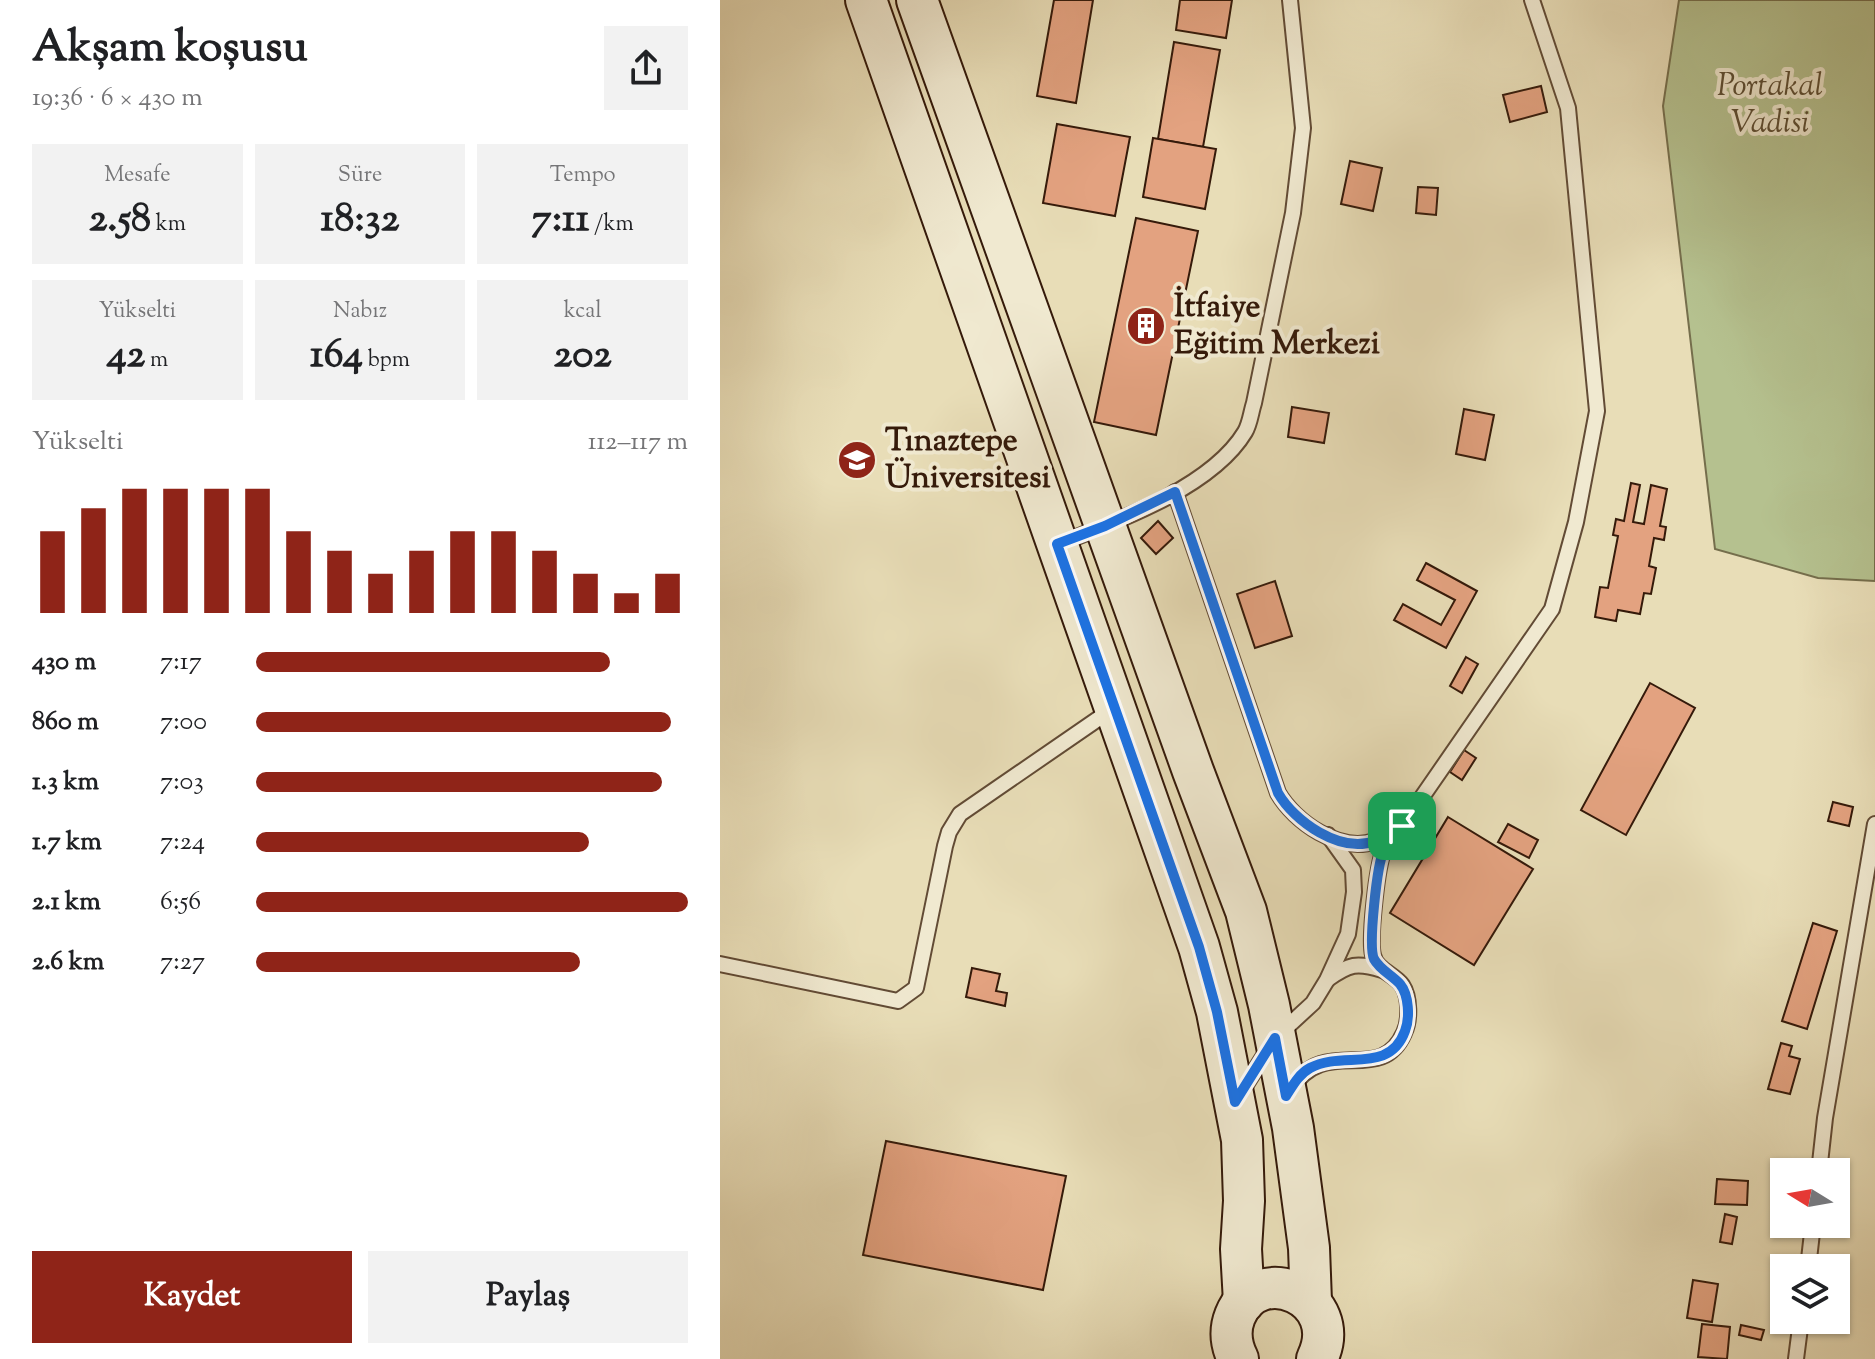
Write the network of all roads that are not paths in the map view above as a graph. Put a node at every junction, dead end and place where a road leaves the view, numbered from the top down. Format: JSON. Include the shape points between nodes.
{"nodes":[{"id":1,"x":866,"y":0,"type":"edge"},
{"id":2,"x":917,"y":0,"type":"edge"},
{"id":3,"x":1290,"y":0,"type":"edge"},
{"id":4,"x":1532,"y":0,"type":"edge"},
{"id":5,"x":1175,"y":492,"type":"junction"},
{"id":6,"x":1105,"y":526,"type":"junction"},
{"id":7,"x":1057,"y":544,"type":"junction"},
{"id":8,"x":1114,"y":708,"type":"junction"},
{"id":9,"x":1875,"y":824,"type":"edge"},
{"id":10,"x":1402,"y":826,"type":"junction"},
{"id":11,"x":1327,"y":835,"type":"junction"},
{"id":12,"x":720,"y":964,"type":"edge"},
{"id":13,"x":1382,"y":970,"type":"junction"},
{"id":14,"x":1327,"y":980,"type":"junction"},
{"id":15,"x":1275,"y":1038,"type":"junction"},
{"id":16,"x":1286,"y":1096,"type":"junction"},
{"id":17,"x":1235,"y":1102,"type":"junction"},
{"id":18,"x":1821,"y":1158,"type":"edge"},
{"id":19,"x":1244,"y":1302,"type":"junction"},
{"id":20,"x":1311,"y":1302,"type":"junction"},
{"id":21,"x":1799,"y":1334,"type":"edge"},
{"id":22,"x":1326,"y":1354,"type":"edge"},
{"id":23,"x":1238,"y":1359,"type":"edge"},
{"id":24,"x":1796,"y":1359,"type":"edge"}],
"edges":[{"from":1,"to":7,"type":"main road"},
{"from":2,"to":6,"type":"main road"},
{"from":3,"to":5,"type":"lane","via":[[1303,128],[1293,213],[1254,403],[1246,430],[1225,458]]},
{"from":4,"to":10,"type":"lane","via":[[1568,108],[1597,411],[1576,522],[1552,609]]},
{"from":5,"to":6,"type":"lane"},
{"from":5,"to":11,"type":"lane","via":[[1278,793],[1303,821]]},
{"from":6,"to":7,"type":"lane"},
{"from":6,"to":15,"type":"main road","via":[[1246,911]]},
{"from":7,"to":8,"type":"main road"},
{"from":8,"to":12,"type":"lane","via":[[960,814],[945,846],[916,988],[898,1001]]},
{"from":8,"to":17,"type":"main road","via":[[1199,947]]},
{"from":9,"to":18,"type":"lane"},
{"from":10,"to":11,"type":"lane","via":[[1365,843]]},
{"from":10,"to":13,"type":"lane","via":[[1380,862],[1372,932],[1373,957]]},
{"from":11,"to":14,"type":"lane","via":[[1353,870],[1354,892],[1348,934]]},
{"from":13,"to":14,"type":"lane","via":[[1346,966]]},
{"from":13,"to":16,"type":"lane","via":[[1402,985],[1407,1001],[1405,1032],[1395,1047],[1385,1057],[1369,1061],[1325,1062],[1307,1069]]},
{"from":14,"to":15,"type":"lane","via":[[1313,1003]]},
{"from":15,"to":16,"type":"main road"},
{"from":15,"to":17,"type":"lane"},
{"from":16,"to":20,"type":"main road","via":[[1309,1248]]},
{"from":17,"to":19,"type":"main road","via":[[1242,1140]]},
{"from":19,"to":20,"type":"main road","via":[[1270,1288],[1285,1288]]},
{"from":19,"to":23,"type":"main road","via":[[1231,1334]]},
{"from":20,"to":22,"type":"main road","via":[[1320,1314]]},
{"from":21,"to":24,"type":"lane"}]}
